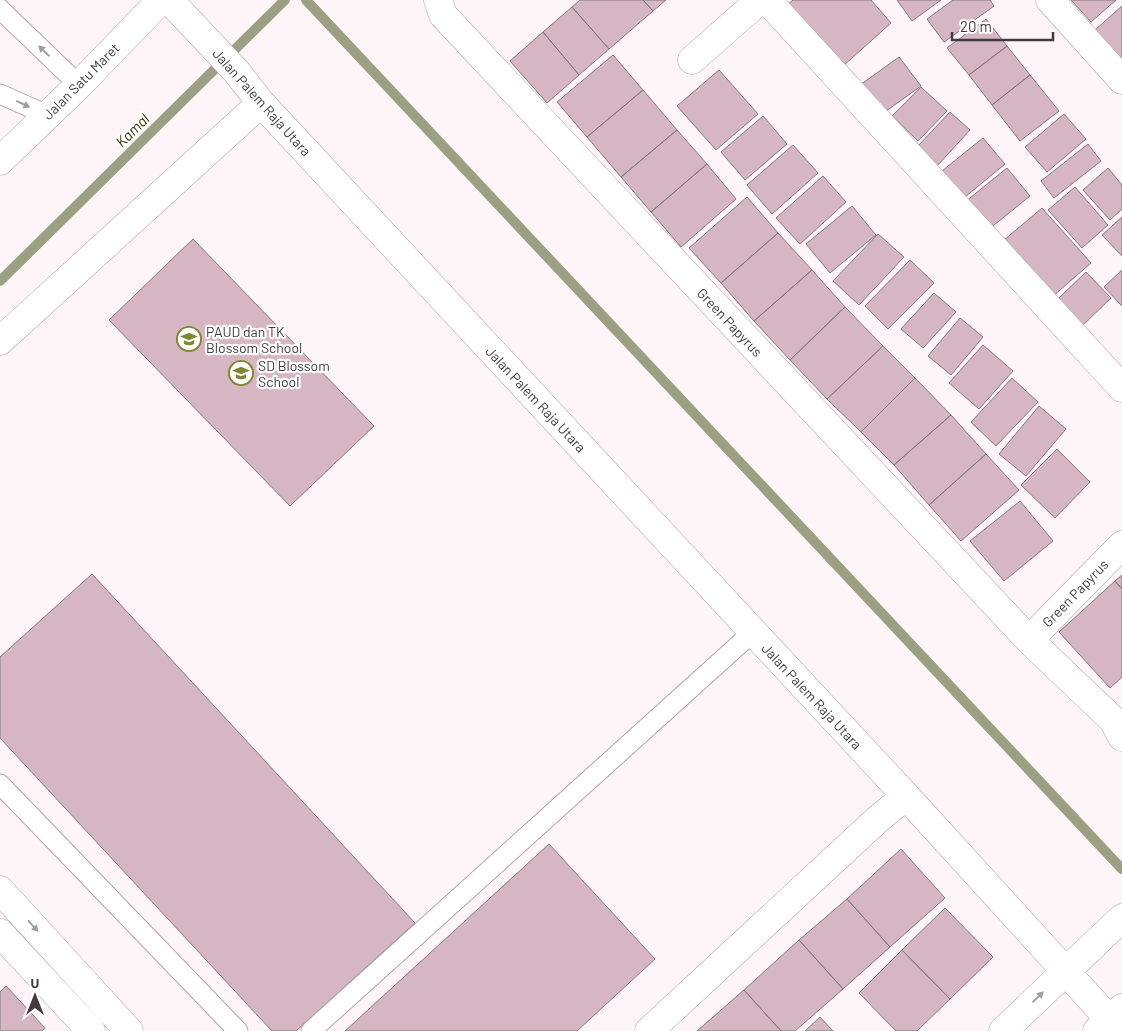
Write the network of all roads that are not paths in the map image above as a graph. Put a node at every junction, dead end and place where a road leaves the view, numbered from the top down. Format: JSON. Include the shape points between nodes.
{"nodes":[{"id":1,"x":161,"y":0,"type":"edge"},
{"id":2,"x":438,"y":0,"type":"edge"},
{"id":3,"x":760,"y":0,"type":"edge"},
{"id":4,"x":767,"y":0,"type":"edge"},
{"id":5,"x":1050,"y":0,"type":"edge"},
{"id":6,"x":176,"y":8,"type":"edge"},
{"id":7,"x":0,"y":10,"type":"edge"},
{"id":8,"x":692,"y":60,"type":"dead end"},
{"id":9,"x":1122,"y":80,"type":"edge"},
{"id":10,"x":79,"y":85,"type":"junction"},
{"id":11,"x":0,"y":94,"type":"edge"},
{"id":12,"x":261,"y":103,"type":"junction"},
{"id":13,"x":47,"y":115,"type":"junction"},
{"id":14,"x":0,"y":162,"type":"edge"},
{"id":15,"x":0,"y":341,"type":"edge"},
{"id":16,"x":1122,"y":388,"type":"edge"},
{"id":17,"x":1122,"y":545,"type":"edge"},
{"id":18,"x":753,"y":632,"type":"junction"},
{"id":19,"x":1029,"y":640,"type":"junction"},
{"id":20,"x":1119,"y":727,"type":"edge"},
{"id":21,"x":0,"y":784,"type":"edge"},
{"id":22,"x":906,"y":796,"type":"junction"},
{"id":23,"x":0,"y":890,"type":"edge"},
{"id":24,"x":1115,"y":924,"type":"edge"},
{"id":25,"x":0,"y":933,"type":"edge"},
{"id":26,"x":1065,"y":971,"type":"junction"},
{"id":27,"x":1112,"y":1022,"type":"edge"},
{"id":28,"x":91,"y":1031,"type":"edge"},
{"id":29,"x":129,"y":1031,"type":"edge"},
{"id":30,"x":238,"y":1031,"type":"edge"},
{"id":31,"x":311,"y":1031,"type":"edge"},
{"id":32,"x":649,"y":1031,"type":"edge"},
{"id":33,"x":1003,"y":1031,"type":"edge"}],
"edges":[{"from":1,"to":10,"type":"street","name":"Jalan Satu Maret"},
{"from":2,"to":19,"type":"street","name":"Green Papyrus","via":[[443,15]]},
{"from":3,"to":8,"type":"street"},
{"from":4,"to":16,"type":"street"},
{"from":5,"to":9,"type":"street"},
{"from":6,"to":12,"type":"street","name":"Jalan Palem Raja Utara","via":[[236,71]]},
{"from":10,"to":7,"type":"lane","one_way":true},
{"from":10,"to":13,"type":"street","name":"Jalan Satu Maret"},
{"from":11,"to":13,"type":"lane","one_way":true},
{"from":12,"to":15,"type":"street"},
{"from":12,"to":18,"type":"street","name":"Jalan Palem Raja Utara"},
{"from":13,"to":14,"type":"street","name":"Jalan Satu Maret"},
{"from":17,"to":19,"type":"street","name":"Green Papyrus"},
{"from":18,"to":22,"type":"street","name":"Jalan Palem Raja Utara"},
{"from":18,"to":31,"type":"lane"},
{"from":19,"to":20,"type":"street","name":"Green Papyrus"},
{"from":21,"to":30,"type":"lane"},
{"from":22,"to":26,"type":"street","name":"Jalan Palem Raja Utara"},
{"from":22,"to":32,"type":"street"},
{"from":23,"to":29,"type":"street","one_way":true},
{"from":24,"to":26,"type":"street"},
{"from":25,"to":28,"type":"street"},
{"from":26,"to":27,"type":"street","name":"Jalan Palem Raja Utara"},
{"from":33,"to":26,"type":"street","one_way":true}]}
